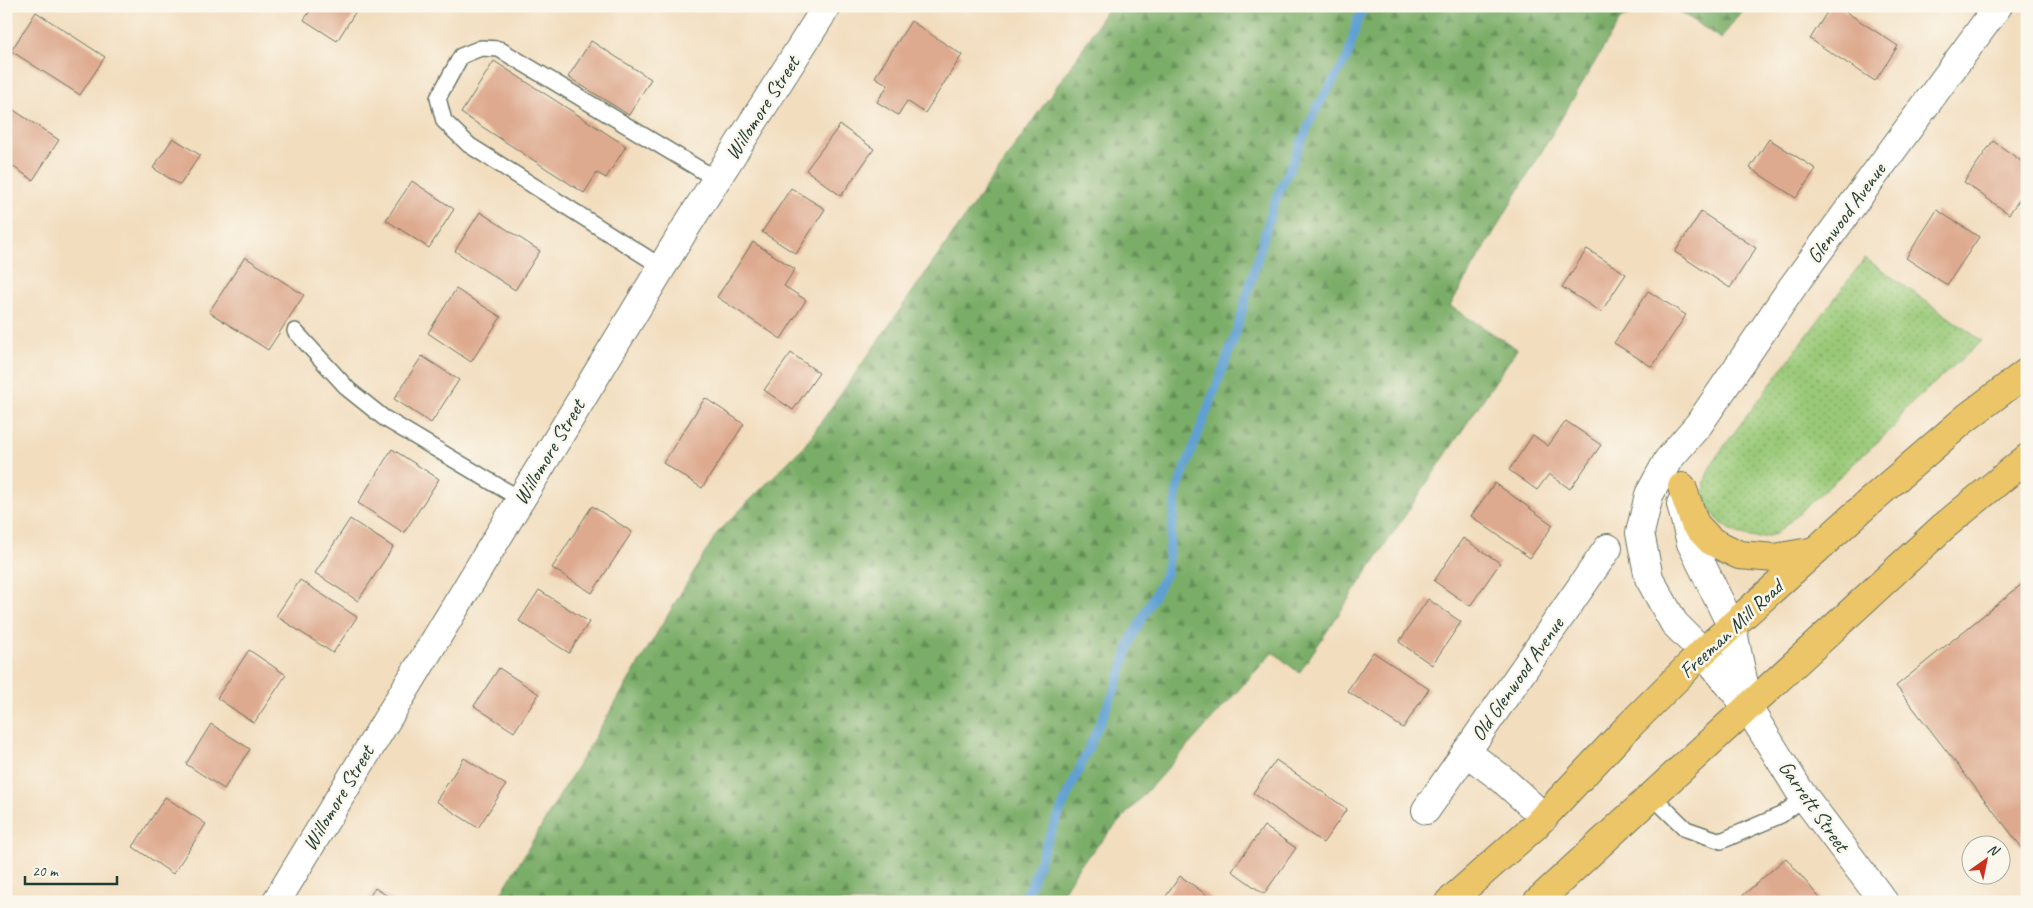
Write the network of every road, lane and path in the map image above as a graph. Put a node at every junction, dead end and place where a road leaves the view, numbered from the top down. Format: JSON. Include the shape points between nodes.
{"nodes":[{"id":1,"x":828,"y":6,"type":"edge"},
{"id":2,"x":1998,"y":6,"type":"edge"},
{"id":3,"x":716,"y":179,"type":"junction"},
{"id":4,"x":662,"y":267,"type":"junction"},
{"id":5,"x":295,"y":331,"type":"dead end"},
{"id":6,"x":2027,"y":372,"type":"edge"},
{"id":7,"x":1699,"y":424,"type":"junction"},
{"id":8,"x":2027,"y":458,"type":"edge"},
{"id":9,"x":1682,"y":487,"type":"junction"},
{"id":10,"x":520,"y":499,"type":"junction"},
{"id":11,"x":1608,"y":548,"type":"dead end"},
{"id":12,"x":1815,"y":551,"type":"junction"},
{"id":13,"x":1732,"y":627,"type":"junction"},
{"id":14,"x":1703,"y":652,"type":"junction"},
{"id":15,"x":1748,"y":708,"type":"junction"},
{"id":16,"x":1466,"y":752,"type":"junction"},
{"id":17,"x":1652,"y":796,"type":"junction"},
{"id":18,"x":1805,"y":797,"type":"junction"},
{"id":19,"x":1426,"y":810,"type":"dead end"},
{"id":20,"x":1544,"y":817,"type":"junction"},
{"id":21,"x":276,"y":902,"type":"edge"},
{"id":22,"x":1449,"y":902,"type":"edge"},
{"id":23,"x":1537,"y":902,"type":"edge"},
{"id":24,"x":1884,"y":902,"type":"edge"}],
"edges":[{"from":1,"to":3,"type":"street","name":"Willomore Street"},
{"from":2,"to":7,"type":"street","name":"Glenwood Avenue","via":[[1793,286]]},
{"from":3,"to":4,"type":"street","name":"Willomore Street"},
{"from":3,"to":4,"type":"lane","via":[[499,49],[481,48],[461,56],[457,62],[438,98],[444,121],[469,146]]},
{"from":4,"to":10,"type":"street","name":"Willomore Street"},
{"from":5,"to":10,"type":"lane","via":[[349,390],[384,418]]},
{"from":6,"to":12,"type":"main road","name":"Freeman Mill Road","via":[[1966,419]]},
{"from":7,"to":9,"type":"street","name":"Glenwood Avenue","via":[[1684,463]]},
{"from":7,"to":14,"type":"street","name":"Glenwood Avenue","via":[[1668,460],[1649,495],[1640,533],[1649,578],[1674,623]]},
{"from":8,"to":15,"type":"main road","via":[[1943,527]]},
{"from":9,"to":12,"type":"main road","via":[[1695,524],[1711,541],[1739,554],[1768,558]]},
{"from":9,"to":13,"type":"street","name":"Glenwood Avenue","via":[[1681,503],[1692,543]]},
{"from":10,"to":21,"type":"street","name":"Willomore Street"},
{"from":11,"to":16,"type":"street","name":"Old Glenwood Avenue"},
{"from":12,"to":13,"type":"main road","name":"Freeman Mill Road"},
{"from":13,"to":14,"type":"main road","name":"Freeman Mill Road"},
{"from":13,"to":15,"type":"street","name":"Garrett Street"},
{"from":14,"to":15,"type":"street","name":"Garrett Street"},
{"from":14,"to":20,"type":"main road","name":"Freeman Mill Road"},
{"from":15,"to":17,"type":"main road"},
{"from":15,"to":18,"type":"street","name":"Garrett Street"},
{"from":16,"to":19,"type":"street","name":"Old Glenwood Avenue"},
{"from":16,"to":20,"type":"street"},
{"from":17,"to":18,"type":"lane","via":[[1686,830],[1721,841],[1781,815]]},
{"from":17,"to":23,"type":"main road"},
{"from":18,"to":24,"type":"street","name":"Garrett Street"},
{"from":20,"to":22,"type":"main road","name":"Freeman Mill Road"}]}
